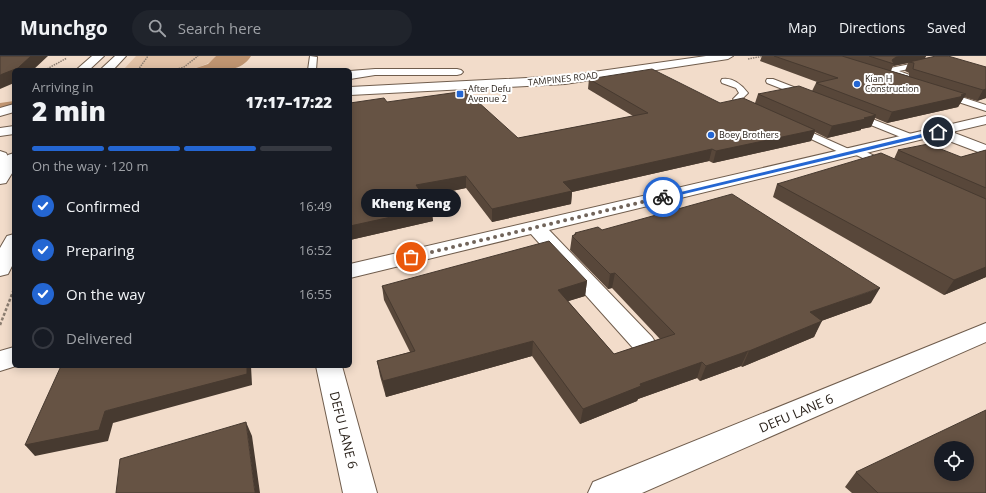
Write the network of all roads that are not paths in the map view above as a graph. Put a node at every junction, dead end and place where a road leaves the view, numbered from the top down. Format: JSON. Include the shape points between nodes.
{"nodes":[{"id":1,"x":99,"y":56,"type":"edge"},
{"id":2,"x":121,"y":56,"type":"edge"},
{"id":3,"x":728,"y":56,"type":"edge"},
{"id":4,"x":313,"y":57,"type":"edge"},
{"id":5,"x":931,"y":59,"type":"edge"},
{"id":6,"x":84,"y":68,"type":"edge"},
{"id":7,"x":108,"y":68,"type":"edge"},
{"id":8,"x":312,"y":68,"type":"edge"},
{"id":9,"x":466,"y":72,"type":"dead end"},
{"id":10,"x":352,"y":75,"type":"edge"},
{"id":11,"x":887,"y":76,"type":"edge"},
{"id":12,"x":725,"y":81,"type":"dead end"},
{"id":13,"x":770,"y":81,"type":"dead end"},
{"id":14,"x":352,"y":91,"type":"edge"},
{"id":15,"x":812,"y":98,"type":"edge"},
{"id":16,"x":986,"y":102,"type":"edge"},
{"id":17,"x":986,"y":108,"type":"edge"},
{"id":18,"x":12,"y":109,"type":"edge"},
{"id":19,"x":0,"y":112,"type":"edge"},
{"id":20,"x":848,"y":112,"type":"edge"},
{"id":21,"x":763,"y":114,"type":"edge"},
{"id":22,"x":12,"y":118,"type":"edge"},
{"id":23,"x":0,"y":120,"type":"edge"},
{"id":24,"x":986,"y":120,"type":"edge"},
{"id":25,"x":784,"y":123,"type":"edge"},
{"id":26,"x":12,"y":130,"type":"edge"},
{"id":27,"x":0,"y":132,"type":"edge"},
{"id":28,"x":938,"y":132,"type":"junction"},
{"id":29,"x":912,"y":138,"type":"junction"},
{"id":30,"x":986,"y":150,"type":"edge"},
{"id":31,"x":852,"y":152,"type":"junction"},
{"id":32,"x":899,"y":171,"type":"edge"},
{"id":33,"x":535,"y":227,"type":"junction"},
{"id":34,"x":12,"y":244,"type":"edge"},
{"id":35,"x":0,"y":269,"type":"edge"},
{"id":36,"x":352,"y":271,"type":"edge"},
{"id":37,"x":986,"y":332,"type":"edge"},
{"id":38,"x":643,"y":344,"type":"edge"},
{"id":39,"x":12,"y":358,"type":"edge"},
{"id":40,"x":0,"y":361,"type":"edge"},
{"id":41,"x":329,"y":368,"type":"edge"},
{"id":42,"x":360,"y":493,"type":"edge"},
{"id":43,"x":605,"y":493,"type":"edge"}],
"edges":[{"from":1,"to":6,"type":"street"},
{"from":2,"to":7,"type":"street"},
{"from":3,"to":14,"type":"street","name":"TAMPINES ROAD","via":[[565,80]]},
{"from":4,"to":8,"type":"lane"},
{"from":5,"to":11,"type":"lane","via":[[892,70],[920,84]]},
{"from":9,"to":10,"type":"street","via":[[375,72]]},
{"from":12,"to":21,"type":"lane","via":[[739,86],[744,93],[736,99],[741,104]]},
{"from":13,"to":15,"type":"lane"},
{"from":16,"to":17,"type":"lane","via":[[935,88]]},
{"from":18,"to":19,"type":"street"},
{"from":20,"to":29,"type":"lane"},
{"from":22,"to":23,"type":"street"},
{"from":24,"to":28,"type":"street"},
{"from":25,"to":31,"type":"lane"},
{"from":26,"to":27,"type":"street"},
{"from":28,"to":29,"type":"street"},
{"from":28,"to":30,"type":"street"},
{"from":29,"to":31,"type":"street"},
{"from":31,"to":32,"type":"lane"},
{"from":31,"to":33,"type":"street"},
{"from":33,"to":36,"type":"street"},
{"from":33,"to":38,"type":"street"},
{"from":34,"to":35,"type":"street"},
{"from":37,"to":43,"type":"street","name":"DEFU LANE 6"},
{"from":39,"to":40,"type":"street"},
{"from":41,"to":42,"type":"street","name":"DEFU LANE 6"}]}
